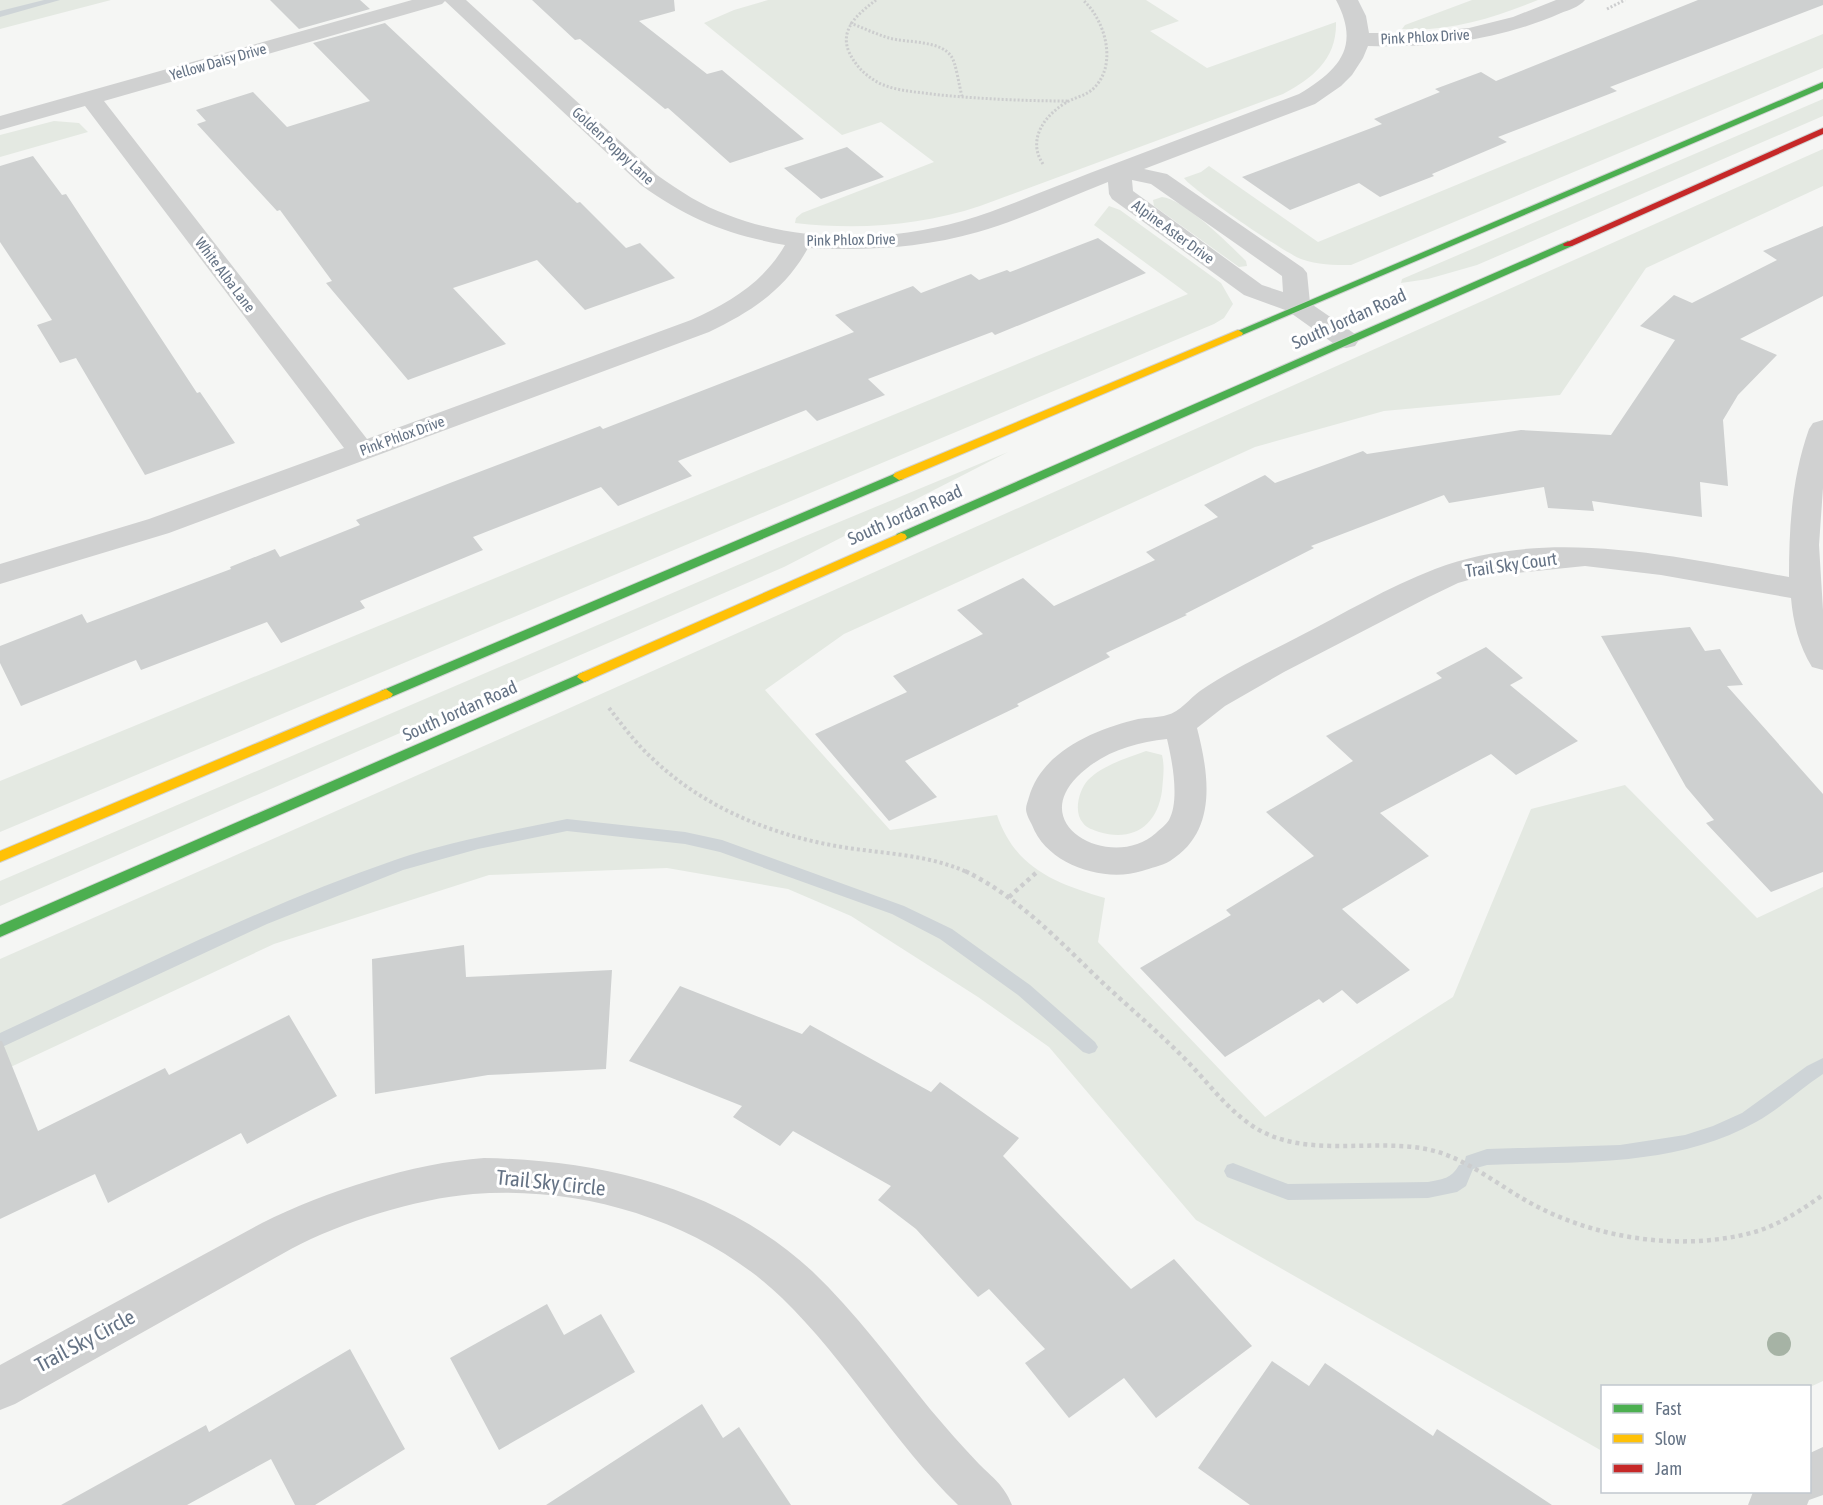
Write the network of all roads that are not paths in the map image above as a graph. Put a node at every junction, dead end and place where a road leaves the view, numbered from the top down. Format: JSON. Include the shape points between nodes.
{"nodes":[{"id":1,"x":435,"y":0,"type":"edge"},
{"id":2,"x":454,"y":0,"type":"edge"},
{"id":3,"x":1347,"y":0,"type":"edge"},
{"id":4,"x":1574,"y":0,"type":"edge"},
{"id":5,"x":1359,"y":39,"type":"junction"},
{"id":6,"x":1823,"y":85,"type":"edge"},
{"id":7,"x":90,"y":98,"type":"junction"},
{"id":8,"x":0,"y":123,"type":"edge"},
{"id":9,"x":1823,"y":130,"type":"edge"},
{"id":10,"x":1119,"y":170,"type":"junction"},
{"id":11,"x":801,"y":239,"type":"junction"},
{"id":12,"x":1297,"y":306,"type":"junction"},
{"id":13,"x":1346,"y":340,"type":"junction"},
{"id":14,"x":1823,"y":429,"type":"edge"},
{"id":15,"x":361,"y":451,"type":"junction"},
{"id":16,"x":0,"y":574,"type":"edge"},
{"id":17,"x":1806,"y":590,"type":"junction"},
{"id":18,"x":1823,"y":659,"type":"edge"},
{"id":19,"x":1180,"y":724,"type":"junction"},
{"id":20,"x":0,"y":857,"type":"edge"},
{"id":21,"x":0,"y":931,"type":"edge"},
{"id":22,"x":0,"y":1389,"type":"edge"},
{"id":23,"x":1787,"y":1493,"type":"edge"},
{"id":24,"x":990,"y":1505,"type":"edge"},
{"id":25,"x":1770,"y":1505,"type":"edge"}],
"edges":[{"from":1,"to":7,"type":"street","name":"Yellow Daisy Drive"},
{"from":2,"to":11,"type":"street","name":"Golden Poppy Lane","via":[[661,190],[723,221]]},
{"from":3,"to":5,"type":"street","via":[[1358,21]]},
{"from":4,"to":5,"type":"street","name":"Pink Phlox Drive","via":[[1488,32],[1426,40]]},
{"from":5,"to":10,"type":"street","name":"Pink Phlox Drive","via":[[1358,50],[1347,68],[1330,85],[1307,99]]},
{"from":6,"to":12,"type":"main road","name":"South Jordan Road"},
{"from":7,"to":8,"type":"street","name":"Yellow Daisy Drive"},
{"from":7,"to":15,"type":"street","name":"White Alba Lane"},
{"from":9,"to":13,"type":"main road","name":"South Jordan Road"},
{"from":10,"to":11,"type":"street","name":"Pink Phlox Drive","via":[[949,232],[880,242]]},
{"from":10,"to":12,"type":"street","name":"Alpine Aster Drive","via":[[1121,194],[1253,290]]},
{"from":10,"to":12,"type":"street","name":"Alpine Aster Drive","via":[[1159,179],[1294,273]]},
{"from":11,"to":15,"type":"street","name":"Pink Phlox Drive","via":[[777,278],[720,317]]},
{"from":12,"to":13,"type":"street","name":"Alpine Aster Drive"},
{"from":12,"to":20,"type":"main road","name":"South Jordan Road"},
{"from":13,"to":21,"type":"main road","name":"South Jordan Road"},
{"from":14,"to":17,"type":"street","via":[[1807,489]]},
{"from":15,"to":16,"type":"street","name":"Pink Phlox Drive","via":[[159,526]]},
{"from":17,"to":18,"type":"street","via":[[1811,624]]},
{"from":17,"to":19,"type":"street","name":"Trail Sky Court","via":[[1585,556],[1477,567],[1418,588],[1254,674],[1210,700]]},
{"from":19,"to":19,"type":"street","name":"Trail Sky Court","via":[[1138,731],[1075,758],[1053,777],[1045,796],[1043,813],[1051,832],[1068,849],[1101,860],[1130,862],[1169,843],[1182,829],[1189,805],[1189,759]]},
{"from":22,"to":24,"type":"street","name":"Trail Sky Circle","via":[[321,1215],[426,1185],[482,1176],[548,1178],[608,1187],[658,1201],[752,1247],[795,1283],[831,1321],[935,1446]]},
{"from":23,"to":25,"type":"street"}]}
